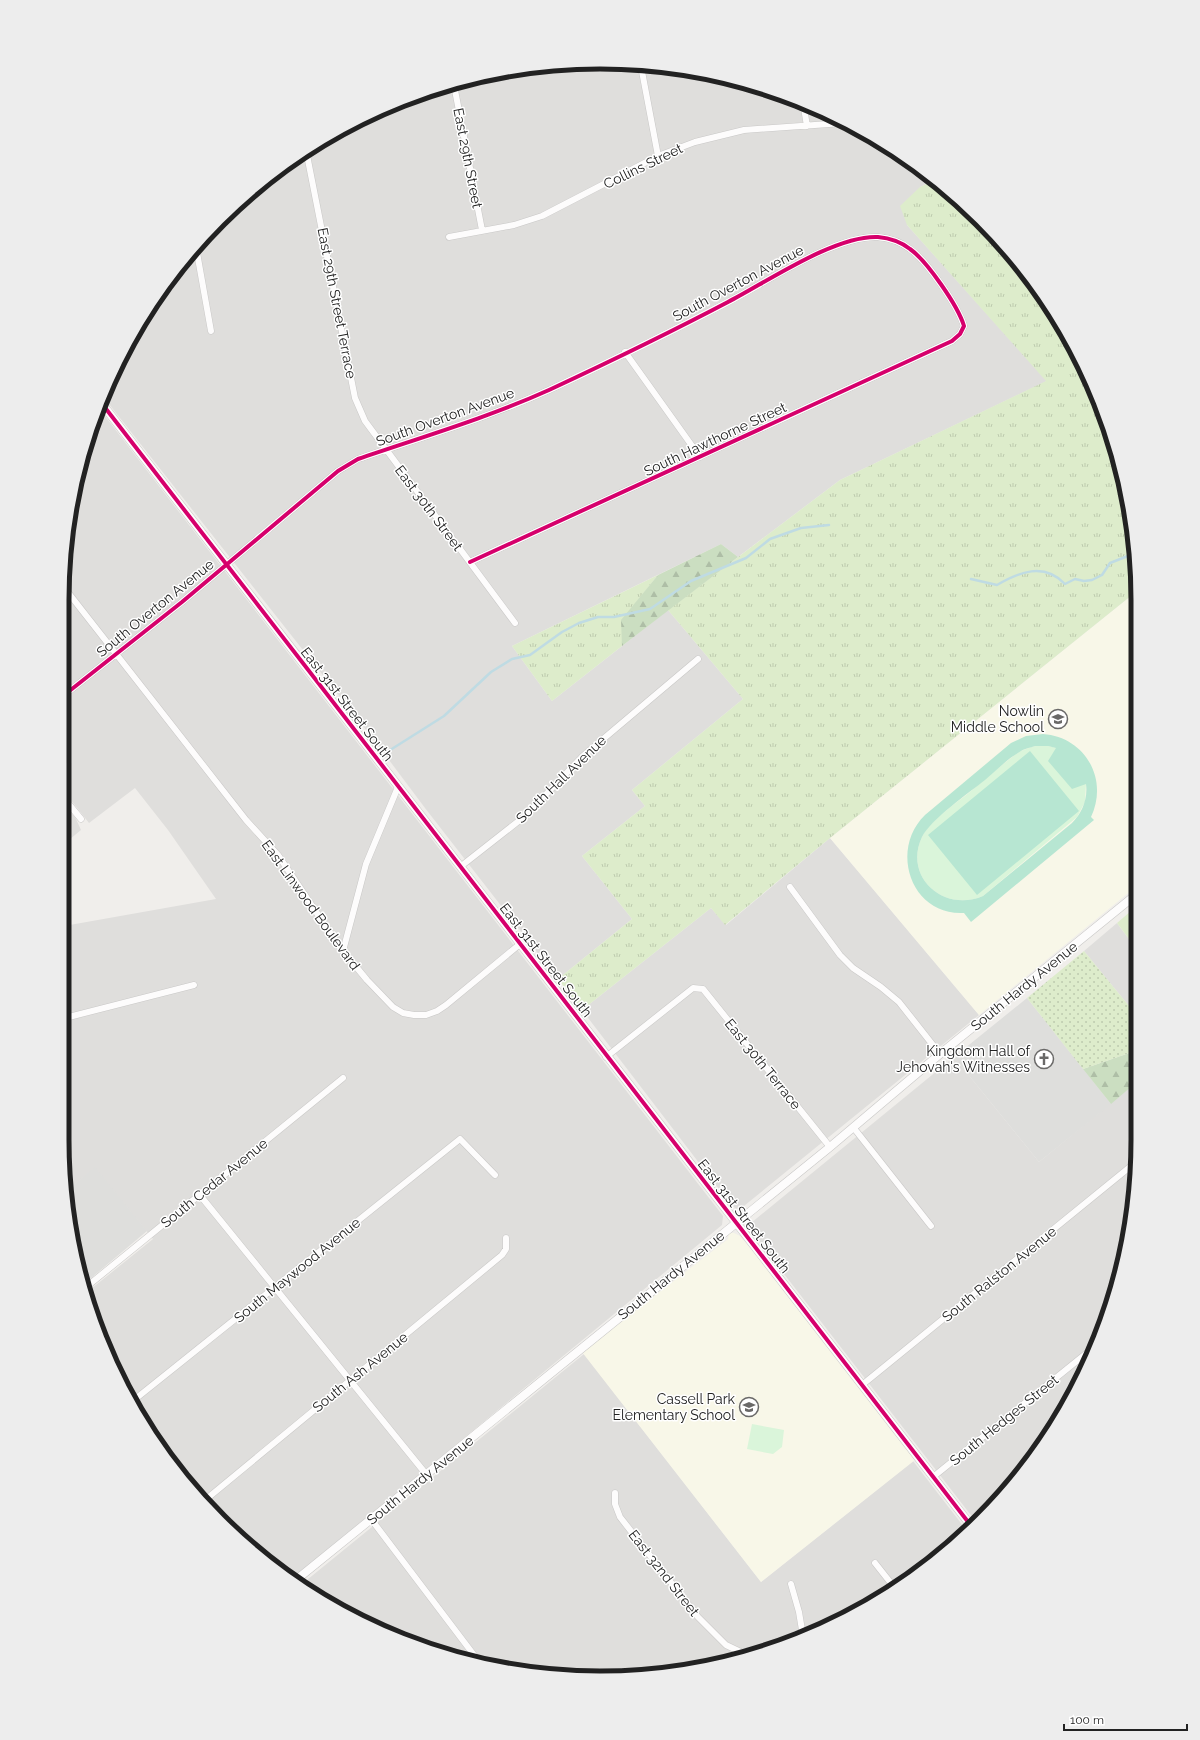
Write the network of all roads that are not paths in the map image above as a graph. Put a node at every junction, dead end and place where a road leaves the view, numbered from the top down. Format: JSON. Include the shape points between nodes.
{"nodes":[{"id":1,"x":642,"y":71,"type":"edge"},
{"id":2,"x":455,"y":89,"type":"edge"},
{"id":3,"x":804,"y":110,"type":"edge"},
{"id":4,"x":834,"y":124,"type":"edge"},
{"id":5,"x":807,"y":126,"type":"junction"},
{"id":6,"x":658,"y":156,"type":"junction"},
{"id":7,"x":307,"y":157,"type":"edge"},
{"id":8,"x":482,"y":230,"type":"junction"},
{"id":9,"x":449,"y":237,"type":"dead end"},
{"id":10,"x":197,"y":254,"type":"edge"},
{"id":11,"x":963,"y":328,"type":"joint"},
{"id":12,"x":211,"y":331,"type":"dead end"},
{"id":13,"x":625,"y":352,"type":"junction"},
{"id":14,"x":105,"y":408,"type":"edge"},
{"id":15,"x":385,"y":450,"type":"junction"},
{"id":16,"x":700,"y":458,"type":"junction"},
{"id":17,"x":470,"y":562,"type":"junction"},
{"id":18,"x":226,"y":565,"type":"junction"},
{"id":19,"x":69,"y":594,"type":"edge"},
{"id":20,"x":515,"y":623,"type":"dead end"},
{"id":21,"x":116,"y":653,"type":"junction"},
{"id":22,"x":698,"y":660,"type":"dead end"},
{"id":23,"x":69,"y":691,"type":"edge"},
{"id":24,"x":398,"y":786,"type":"junction"},
{"id":25,"x":69,"y":803,"type":"edge"},
{"id":26,"x":82,"y":819,"type":"dead end"},
{"id":27,"x":460,"y":867,"type":"junction"},
{"id":28,"x":790,"y":887,"type":"dead end"},
{"id":29,"x":1131,"y":899,"type":"edge"},
{"id":30,"x":520,"y":944,"type":"junction"},
{"id":31,"x":343,"y":951,"type":"junction"},
{"id":32,"x":194,"y":984,"type":"dead end"},
{"id":33,"x":69,"y":1015,"type":"edge"},
{"id":34,"x":940,"y":1054,"type":"junction"},
{"id":35,"x":606,"y":1057,"type":"junction"},
{"id":36,"x":343,"y":1078,"type":"dead end"},
{"id":37,"x":854,"y":1128,"type":"junction"},
{"id":38,"x":830,"y":1147,"type":"junction"},
{"id":39,"x":1130,"y":1167,"type":"edge"},
{"id":40,"x":495,"y":1174,"type":"dead end"},
{"id":41,"x":199,"y":1194,"type":"junction"},
{"id":42,"x":736,"y":1222,"type":"junction"},
{"id":43,"x":931,"y":1226,"type":"dead end"},
{"id":44,"x":506,"y":1238,"type":"dead end"},
{"id":45,"x":89,"y":1285,"type":"edge"},
{"id":46,"x":276,"y":1288,"type":"junction"},
{"id":47,"x":1086,"y":1354,"type":"edge"},
{"id":48,"x":350,"y":1380,"type":"junction"},
{"id":49,"x":862,"y":1385,"type":"junction"},
{"id":50,"x":136,"y":1398,"type":"edge"},
{"id":51,"x":426,"y":1474,"type":"junction"},
{"id":52,"x":933,"y":1477,"type":"junction"},
{"id":53,"x":615,"y":1493,"type":"dead end"},
{"id":54,"x":208,"y":1498,"type":"edge"},
{"id":55,"x":371,"y":1519,"type":"junction"},
{"id":56,"x":968,"y":1522,"type":"edge"},
{"id":57,"x":875,"y":1563,"type":"dead end"},
{"id":58,"x":299,"y":1578,"type":"edge"},
{"id":59,"x":791,"y":1584,"type":"dead end"},
{"id":60,"x":892,"y":1584,"type":"edge"},
{"id":61,"x":802,"y":1631,"type":"edge"},
{"id":62,"x":741,"y":1652,"type":"edge"},
{"id":63,"x":475,"y":1656,"type":"edge"}],
"edges":[{"from":1,"to":6,"type":"street"},
{"from":2,"to":8,"type":"street","name":"East 29th Street"},
{"from":3,"to":5,"type":"street"},
{"from":4,"to":5,"type":"street","name":"Collins Street"},
{"from":5,"to":6,"type":"street","name":"Collins Street","via":[[744,130],[695,142]]},
{"from":6,"to":8,"type":"street","name":"Collins Street","via":[[542,216],[514,225]]},
{"from":7,"to":15,"type":"street","name":"East 29th Street Terrace","via":[[355,398],[364,421]]},
{"from":8,"to":9,"type":"street","name":"Collins Street"},
{"from":10,"to":12,"type":"street"},
{"from":11,"to":13,"type":"street","name":"South Overton Avenue","via":[[961,315],[956,306],[920,258],[901,243],[881,238],[866,238],[815,255],[728,302]]},
{"from":11,"to":16,"type":"street","name":"South Hawthorne Street","via":[[952,341]]},
{"from":13,"to":15,"type":"street","name":"South Overton Avenue","via":[[503,410]]},
{"from":13,"to":16,"type":"street"},
{"from":14,"to":18,"type":"street","name":"East 31st Street South"},
{"from":15,"to":17,"type":"street","name":"East 30th Street"},
{"from":15,"to":18,"type":"street","name":"South Overton Avenue","via":[[358,459],[338,471]]},
{"from":16,"to":17,"type":"street","name":"South Hawthorne Street"},
{"from":17,"to":20,"type":"street","name":"East 30th Street"},
{"from":18,"to":21,"type":"street","name":"South Overton Avenue"},
{"from":18,"to":24,"type":"street","name":"East 31st Street South"},
{"from":19,"to":21,"type":"street","name":"East Linwood Boulevard"},
{"from":21,"to":23,"type":"street","name":"South Overton Avenue"},
{"from":21,"to":31,"type":"street","name":"East Linwood Boulevard","via":[[246,820],[278,855]]},
{"from":22,"to":27,"type":"street","name":"South Hall Avenue","via":[[583,756],[525,816]]},
{"from":24,"to":27,"type":"street","name":"East 31st Street South"},
{"from":24,"to":31,"type":"street","via":[[366,864]]},
{"from":25,"to":26,"type":"street"},
{"from":27,"to":30,"type":"street","name":"East 31st Street South"},
{"from":28,"to":34,"type":"street","via":[[840,955],[853,968],[899,1002]]},
{"from":29,"to":34,"type":"street","name":"South Hardy Avenue"},
{"from":30,"to":31,"type":"street","name":"East Linwood Boulevard","via":[[446,1005],[426,1015],[409,1014],[393,1007]]},
{"from":30,"to":35,"type":"street","name":"East 31st Street South"},
{"from":32,"to":33,"type":"street"},
{"from":34,"to":37,"type":"street","name":"South Hardy Avenue"},
{"from":35,"to":38,"type":"street","name":"East 30th Terrace","via":[[693,988],[703,989]]},
{"from":35,"to":42,"type":"street","name":"East 31st Street South"},
{"from":36,"to":41,"type":"street","name":"South Cedar Avenue"},
{"from":37,"to":38,"type":"street","name":"South Hardy Avenue"},
{"from":37,"to":43,"type":"street"},
{"from":38,"to":42,"type":"street","name":"South Hardy Avenue"},
{"from":39,"to":49,"type":"street","name":"South Ralston Avenue"},
{"from":40,"to":46,"type":"street","name":"South Maywood Avenue","via":[[460,1139]]},
{"from":41,"to":45,"type":"street","name":"South Cedar Avenue"},
{"from":41,"to":46,"type":"street"},
{"from":42,"to":49,"type":"street","name":"East 31st Street South"},
{"from":42,"to":51,"type":"street","name":"South Hardy Avenue"},
{"from":44,"to":48,"type":"street","name":"South Ash Avenue","via":[[506,1249],[502,1255]]},
{"from":46,"to":48,"type":"street"},
{"from":46,"to":50,"type":"street","name":"South Maywood Avenue"},
{"from":47,"to":52,"type":"street","name":"South Hedges Street"},
{"from":48,"to":51,"type":"street"},
{"from":48,"to":54,"type":"street","name":"South Ash Avenue"},
{"from":49,"to":52,"type":"street","name":"East 31st Street South"},
{"from":51,"to":55,"type":"street","name":"South Hardy Avenue"},
{"from":52,"to":56,"type":"street","name":"East 31st Street South"},
{"from":53,"to":62,"type":"street","name":"East 32nd Street","via":[[615,1504],[620,1517],[698,1617],[726,1645]]},
{"from":55,"to":58,"type":"street","name":"South Hardy Avenue"},
{"from":55,"to":63,"type":"street"},
{"from":57,"to":60,"type":"street"},
{"from":59,"to":61,"type":"street"}]}
